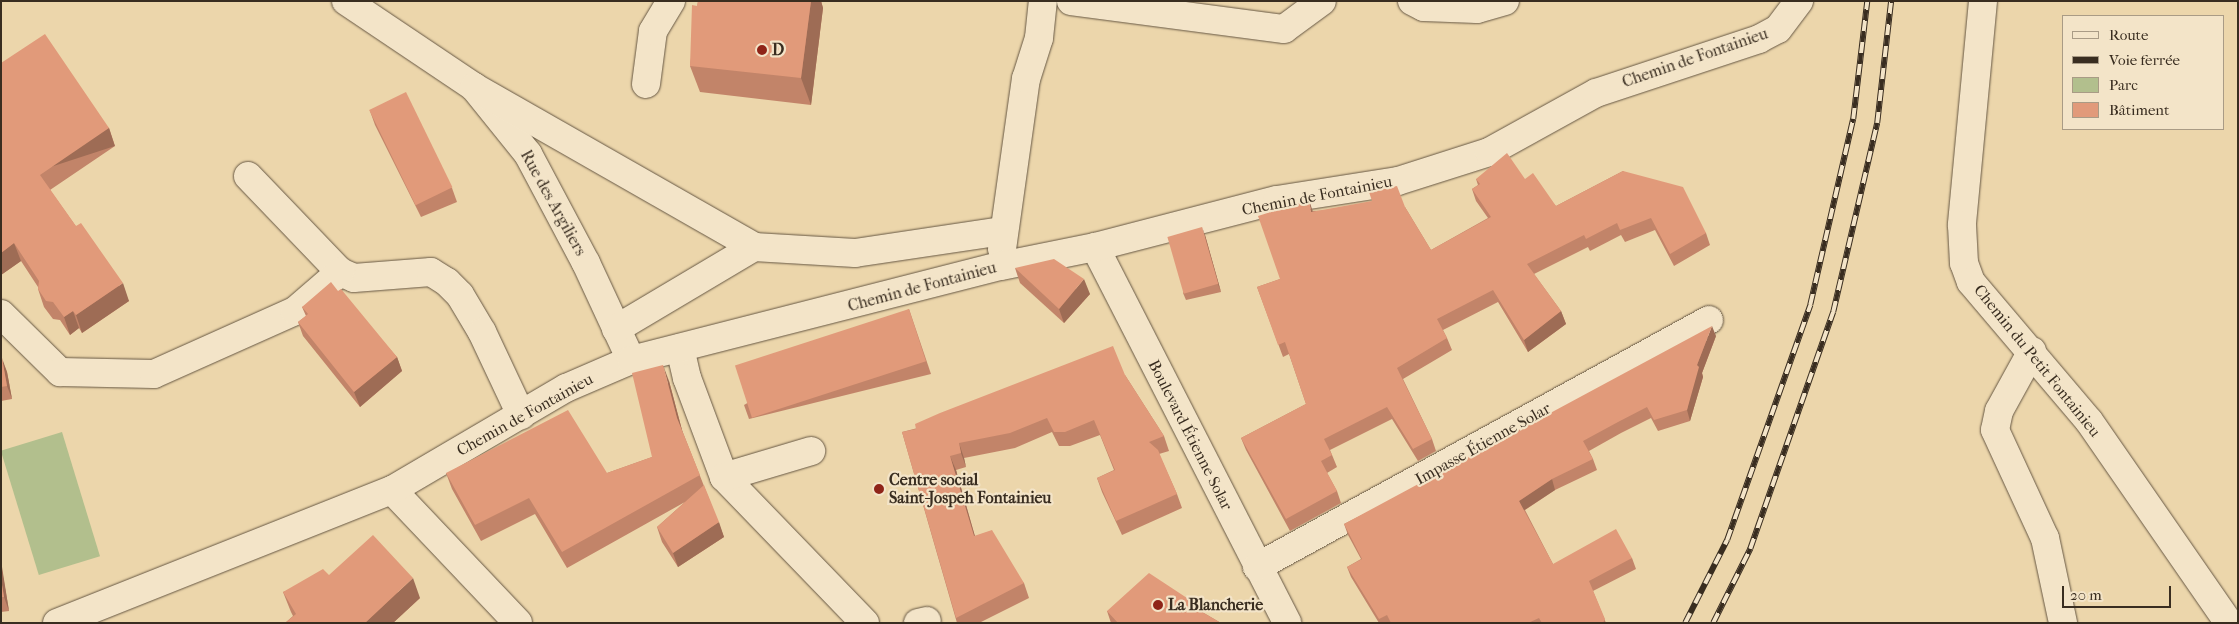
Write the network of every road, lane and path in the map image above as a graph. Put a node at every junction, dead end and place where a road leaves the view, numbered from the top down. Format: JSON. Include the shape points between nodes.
{"nodes":[{"id":1,"x":346,"y":1,"type":"edge"},
{"id":2,"x":671,"y":1,"type":"edge"},
{"id":3,"x":1025,"y":1,"type":"edge"},
{"id":4,"x":1043,"y":1,"type":"edge"},
{"id":5,"x":1072,"y":1,"type":"edge"},
{"id":6,"x":1322,"y":1,"type":"edge"},
{"id":7,"x":1412,"y":1,"type":"edge"},
{"id":8,"x":1505,"y":1,"type":"edge"},
{"id":9,"x":1799,"y":1,"type":"edge"},
{"id":10,"x":1983,"y":1,"type":"edge"},
{"id":11,"x":1026,"y":78,"type":"junction"},
{"id":12,"x":646,"y":84,"type":"dead end"},
{"id":13,"x":474,"y":87,"type":"junction"},
{"id":14,"x":248,"y":176,"type":"dead end"},
{"id":15,"x":1003,"y":231,"type":"junction"},
{"id":16,"x":754,"y":247,"type":"junction"},
{"id":17,"x":1095,"y":247,"type":"junction"},
{"id":18,"x":1001,"y":266,"type":"junction"},
{"id":19,"x":340,"y":272,"type":"junction"},
{"id":20,"x":1,"y":314,"type":"edge"},
{"id":21,"x":1709,"y":320,"type":"dead end"},
{"id":22,"x":616,"y":329,"type":"junction"},
{"id":23,"x":680,"y":348,"type":"junction"},
{"id":24,"x":2032,"y":351,"type":"junction"},
{"id":25,"x":631,"y":360,"type":"junction"},
{"id":26,"x":521,"y":415,"type":"junction"},
{"id":27,"x":811,"y":451,"type":"dead end"},
{"id":28,"x":724,"y":477,"type":"junction"},
{"id":29,"x":392,"y":490,"type":"junction"},
{"id":30,"x":1257,"y":567,"type":"junction"},
{"id":31,"x":57,"y":623,"type":"edge"},
{"id":32,"x":518,"y":623,"type":"edge"},
{"id":33,"x":865,"y":623,"type":"edge"},
{"id":34,"x":1287,"y":623,"type":"edge"},
{"id":35,"x":2063,"y":623,"type":"edge"},
{"id":36,"x":2230,"y":623,"type":"edge"}],
"edges":[{"from":1,"to":13,"type":"street","name":"Rue des Argiliers"},
{"from":2,"to":12,"type":"street","via":[[653,31]]},
{"from":3,"to":11,"type":"street","via":[[1020,44]]},
{"from":4,"to":11,"type":"street","via":[[1039,38]]},
{"from":5,"to":6,"type":"street","via":[[1284,29]]},
{"from":7,"to":8,"type":"street","via":[[1424,7],[1456,10],[1476,10]]},
{"from":9,"to":17,"type":"street","name":"Chemin de Fontainieu","via":[[1778,29],[1596,92],[1489,152],[1398,181],[1277,200]]},
{"from":10,"to":24,"type":"street","name":"Chemin du Petit Fontainieu","via":[[1962,225],[1964,263],[1971,282],[1984,300]]},
{"from":11,"to":15,"type":"street"},
{"from":13,"to":16,"type":"street"},
{"from":13,"to":22,"type":"street","name":"Rue des Argiliers","via":[[528,154],[586,263]]},
{"from":14,"to":19,"type":"street"},
{"from":15,"to":16,"type":"street","via":[[855,253]]},
{"from":15,"to":18,"type":"street"},
{"from":16,"to":22,"type":"street"},
{"from":17,"to":18,"type":"street","name":"Chemin de Fontainieu"},
{"from":17,"to":30,"type":"street","name":"Boulevard Étienne Solar"},
{"from":18,"to":23,"type":"street","name":"Chemin de Fontainieu"},
{"from":19,"to":20,"type":"street","via":[[295,311],[154,374],[60,372]]},
{"from":19,"to":26,"type":"street","via":[[354,278],[431,272],[447,282],[460,295],[482,332]]},
{"from":21,"to":30,"type":"street","name":"Impasse Étienne Solar"},
{"from":22,"to":25,"type":"street","name":"Rue des Argiliers"},
{"from":23,"to":25,"type":"street","name":"Chemin de Fontainieu"},
{"from":23,"to":28,"type":"street","via":[[687,378]]},
{"from":24,"to":35,"type":"street","via":[[1999,411],[1995,430],[2045,538]]},
{"from":24,"to":36,"type":"street","name":"Chemin du Petit Fontainieu","via":[[2089,421]]},
{"from":25,"to":26,"type":"street","name":"Chemin de Fontainieu","via":[[566,388]]},
{"from":26,"to":29,"type":"street","name":"Chemin de Fontainieu"},
{"from":27,"to":28,"type":"street"},
{"from":28,"to":33,"type":"street"},
{"from":29,"to":31,"type":"street","name":"Chemin de Fontainieu"},
{"from":29,"to":32,"type":"street"},
{"from":30,"to":34,"type":"street","name":"Boulevard Étienne Solar"}]}
